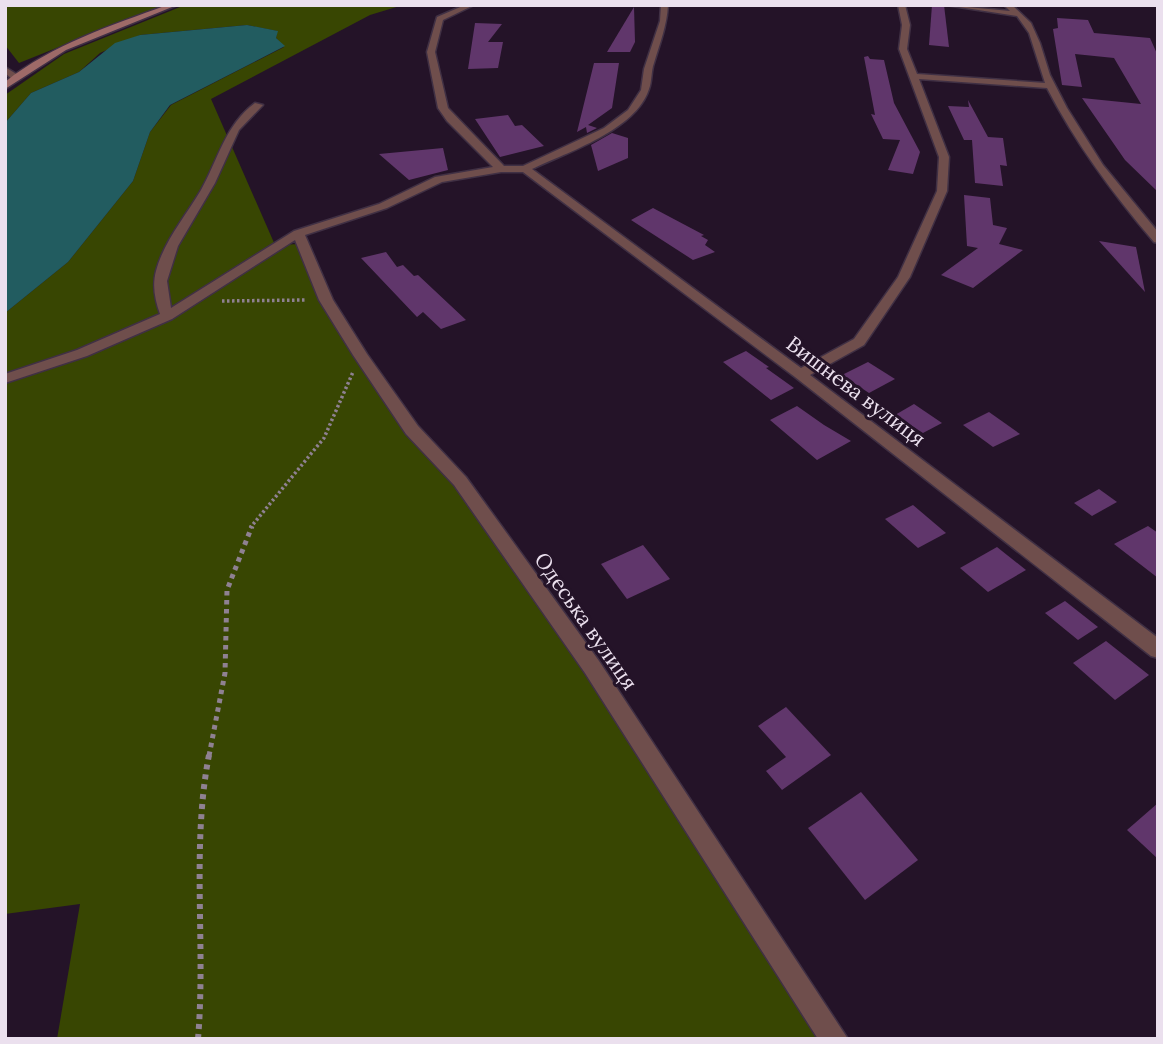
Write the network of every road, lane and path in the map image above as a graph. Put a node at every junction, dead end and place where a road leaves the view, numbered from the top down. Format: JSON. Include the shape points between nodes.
{"nodes":[{"id":1,"x":174,"y":5,"type":"edge"},
{"id":2,"x":471,"y":5,"type":"edge"},
{"id":3,"x":665,"y":5,"type":"edge"},
{"id":4,"x":901,"y":5,"type":"edge"},
{"id":5,"x":950,"y":5,"type":"edge"},
{"id":6,"x":1007,"y":5,"type":"edge"},
{"id":7,"x":1022,"y":14,"type":"junction"},
{"id":8,"x":5,"y":69,"type":"edge"},
{"id":9,"x":915,"y":76,"type":"junction"},
{"id":10,"x":8,"y":82,"type":"edge"},
{"id":11,"x":1050,"y":86,"type":"junction"},
{"id":12,"x":258,"y":106,"type":"dead end"},
{"id":13,"x":501,"y":169,"type":"junction"},
{"id":14,"x":525,"y":169,"type":"junction"},
{"id":15,"x":298,"y":233,"type":"junction"},
{"id":16,"x":1158,"y":240,"type":"edge"},
{"id":17,"x":326,"y":300,"type":"junction"},
{"id":18,"x":193,"y":302,"type":"junction"},
{"id":19,"x":167,"y":316,"type":"junction"},
{"id":20,"x":360,"y":355,"type":"junction"},
{"id":21,"x":800,"y":374,"type":"junction"},
{"id":22,"x":5,"y":379,"type":"edge"},
{"id":23,"x":1158,"y":650,"type":"edge"},
{"id":24,"x":198,"y":1039,"type":"edge"},
{"id":25,"x":834,"y":1039,"type":"edge"}],
"edges":[{"from":1,"to":10,"type":"street","via":[[78,42]]},
{"from":2,"to":13,"type":"street","via":[[440,19],[431,52],[443,108]]},
{"from":3,"to":14,"type":"street","via":[[645,90],[631,112],[562,154]]},
{"from":4,"to":9,"type":"street","via":[[906,25],[903,49]]},
{"from":5,"to":7,"type":"street"},
{"from":6,"to":7,"type":"street"},
{"from":7,"to":11,"type":"street","via":[[1038,40]]},
{"from":8,"to":10,"type":"street"},
{"from":9,"to":11,"type":"street"},
{"from":9,"to":21,"type":"street","via":[[944,157],[942,191],[904,277],[859,342]]},
{"from":11,"to":16,"type":"street","via":[[1112,188]]},
{"from":12,"to":19,"type":"street","via":[[241,119],[210,184],[176,236],[162,270],[160,299]]},
{"from":13,"to":14,"type":"street"},
{"from":13,"to":15,"type":"street","via":[[439,179],[383,206]]},
{"from":14,"to":21,"type":"street","name":"Вишнева вулиця"},
{"from":15,"to":17,"type":"street","name":"Одеська вулиця"},
{"from":15,"to":18,"type":"street"},
{"from":17,"to":18,"type":"path"},
{"from":17,"to":20,"type":"street","name":"Одеська вулиця"},
{"from":18,"to":19,"type":"street"},
{"from":19,"to":22,"type":"street","via":[[82,353]]},
{"from":20,"to":24,"type":"path","via":[[324,438],[247,532],[227,590],[225,673],[202,792]]},
{"from":20,"to":25,"type":"street","name":"Одеська вулиця","via":[[412,430],[460,481],[592,667]]},
{"from":21,"to":23,"type":"street","name":"Вишнева вулиця"}]}
